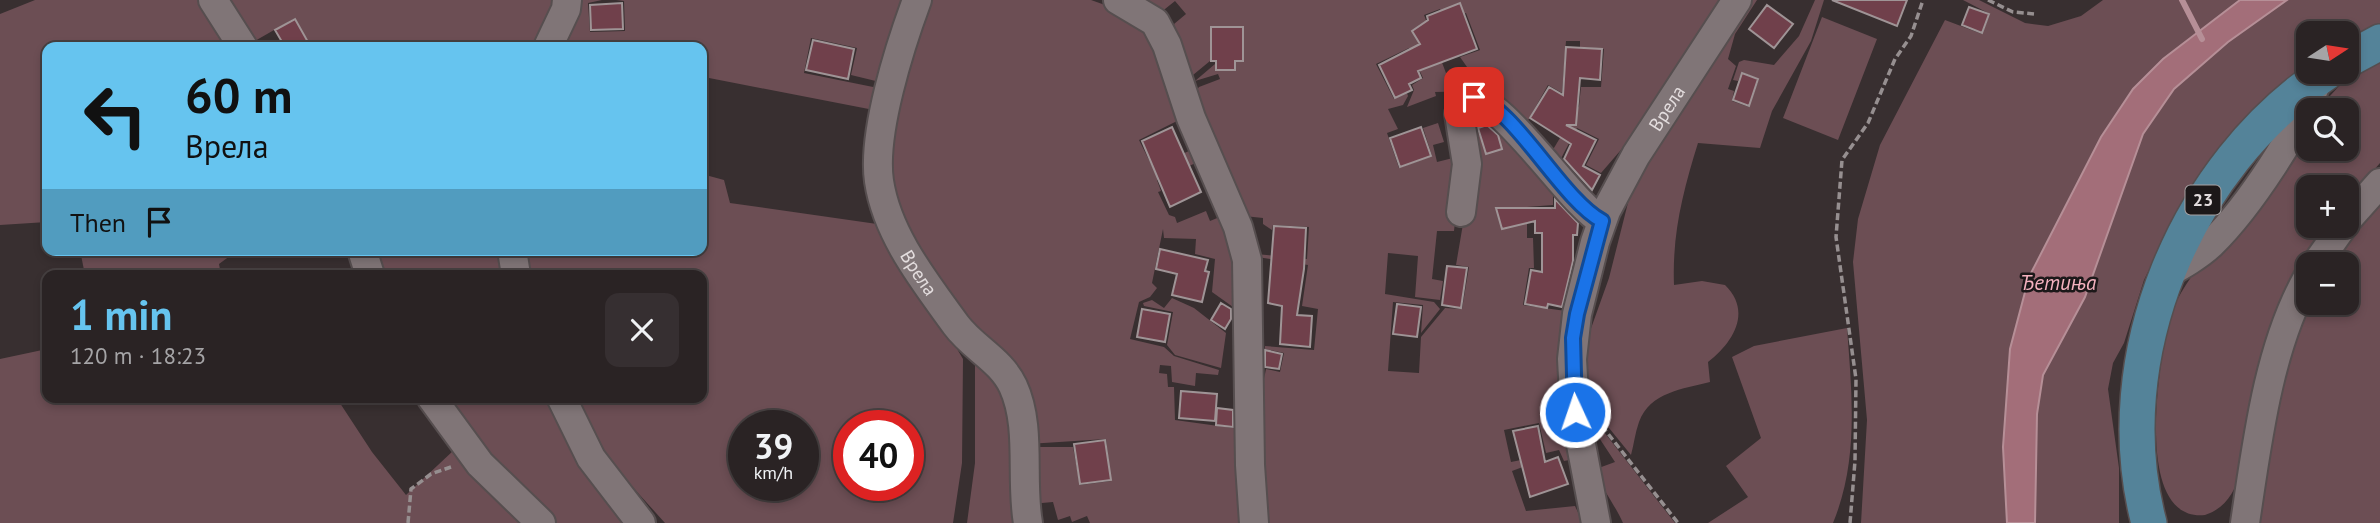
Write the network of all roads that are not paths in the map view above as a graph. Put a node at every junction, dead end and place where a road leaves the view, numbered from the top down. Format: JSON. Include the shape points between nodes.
{"nodes":[{"id":1,"x":213,"y":0,"type":"edge"},
{"id":2,"x":567,"y":0,"type":"edge"},
{"id":3,"x":917,"y":0,"type":"edge"},
{"id":4,"x":1118,"y":0,"type":"edge"},
{"id":5,"x":1737,"y":0,"type":"edge"},
{"id":6,"x":240,"y":42,"type":"edge"},
{"id":7,"x":550,"y":42,"type":"edge"},
{"id":8,"x":2380,"y":42,"type":"edge"},
{"id":9,"x":2359,"y":54,"type":"edge"},
{"id":10,"x":2314,"y":84,"type":"edge"},
{"id":11,"x":2380,"y":183,"type":"edge"},
{"id":12,"x":2359,"y":207,"type":"edge"},
{"id":13,"x":1461,"y":212,"type":"dead end"},
{"id":14,"x":1602,"y":221,"type":"junction"},
{"id":15,"x":2296,"y":299,"type":"edge"},
{"id":16,"x":436,"y":403,"type":"edge"},
{"id":17,"x":564,"y":403,"type":"edge"},
{"id":18,"x":2251,"y":482,"type":"junction"},
{"id":19,"x":2151,"y":520,"type":"edge"},
{"id":20,"x":541,"y":523,"type":"edge"},
{"id":21,"x":641,"y":523,"type":"edge"},
{"id":22,"x":1028,"y":523,"type":"edge"},
{"id":23,"x":1254,"y":523,"type":"edge"},
{"id":24,"x":1595,"y":523,"type":"edge"},
{"id":25,"x":2223,"y":523,"type":"edge"},
{"id":26,"x":2245,"y":523,"type":"edge"}],
"edges":[{"from":1,"to":6,"type":"street"},
{"from":2,"to":7,"type":"street"},
{"from":3,"to":22,"type":"street","name":"Врела","via":[[888,100],[879,182],[902,246],[966,338],[1001,366],[1013,386],[1023,430]]},
{"from":4,"to":23,"type":"street","via":[[1154,22],[1167,45],[1247,260]]},
{"from":5,"to":14,"type":"street","name":"Врела","via":[[1636,155]]},
{"from":8,"to":9,"type":"main road","number":"23"},
{"from":10,"to":19,"type":"main road","number":"23","via":[[2264,124],[2210,190],[2166,274],[2147,339],[2138,421]]},
{"from":11,"to":12,"type":"street"},
{"from":13,"to":14,"type":"street","via":[[1467,163],[1459,114],[1466,100],[1474,97],[1521,135],[1577,203]]},
{"from":14,"to":24,"type":"street","name":"Врела","via":[[1573,338],[1577,422]]},
{"from":15,"to":18,"type":"street","via":[[2279,342]]},
{"from":16,"to":20,"type":"street","via":[[475,457]]},
{"from":17,"to":21,"type":"street","via":[[591,458]]},
{"from":18,"to":25,"type":"street"},
{"from":18,"to":26,"type":"street"}]}
